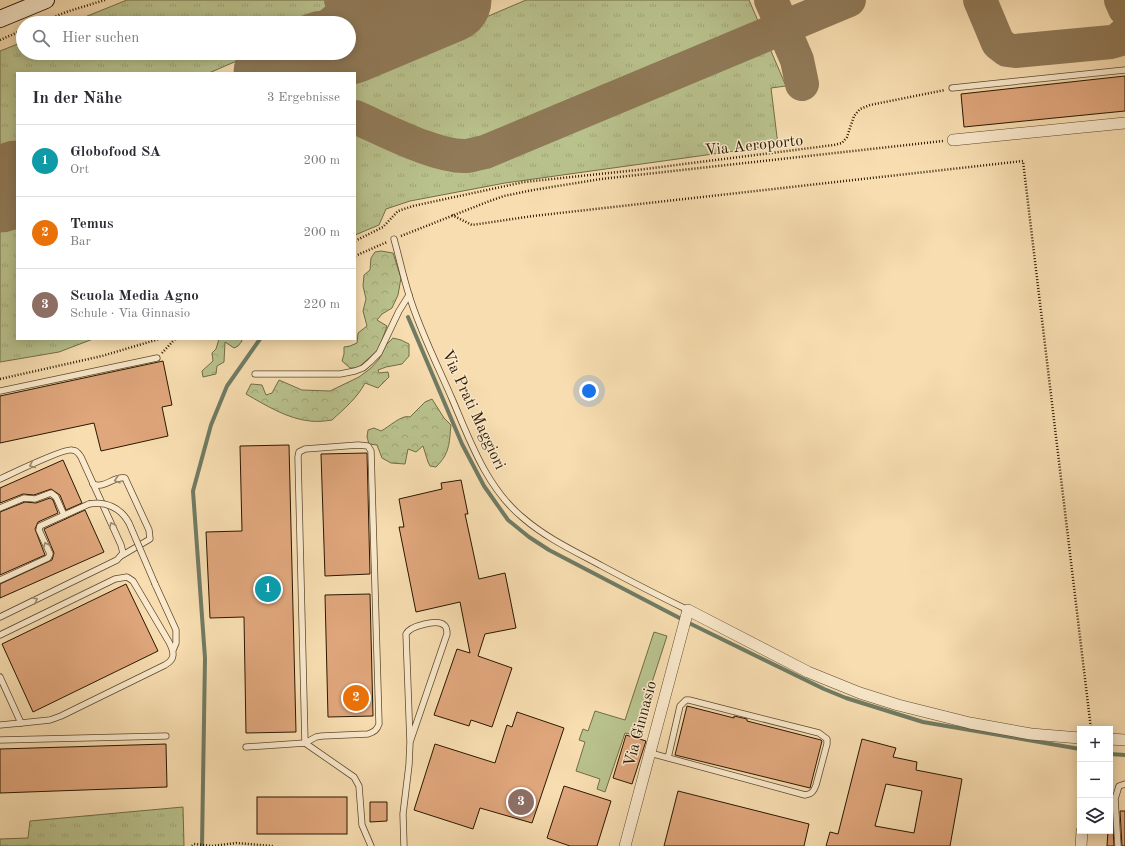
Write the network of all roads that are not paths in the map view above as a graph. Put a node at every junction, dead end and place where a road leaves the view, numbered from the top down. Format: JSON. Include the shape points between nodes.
{"nodes":[{"id":1,"x":46,"y":0,"type":"edge"},
{"id":2,"x":0,"y":19,"type":"edge"},
{"id":3,"x":1125,"y":70,"type":"edge"},
{"id":4,"x":952,"y":88,"type":"road end"},
{"id":5,"x":1125,"y":123,"type":"edge"},
{"id":6,"x":954,"y":140,"type":"road end"},
{"id":7,"x":394,"y":239,"type":"road end"},
{"id":8,"x":409,"y":295,"type":"junction"},
{"id":9,"x":157,"y":358,"type":"road end"},
{"id":10,"x":255,"y":374,"type":"dead end"},
{"id":11,"x":0,"y":391,"type":"edge"},
{"id":12,"x":0,"y":479,"type":"edge"},
{"id":13,"x":93,"y":484,"type":"junction"},
{"id":14,"x":0,"y":508,"type":"edge"},
{"id":15,"x":64,"y":515,"type":"junction"},
{"id":16,"x":121,"y":556,"type":"junction"},
{"id":17,"x":0,"y":580,"type":"edge"},
{"id":18,"x":688,"y":610,"type":"junction"},
{"id":19,"x":0,"y":617,"type":"edge"},
{"id":20,"x":0,"y":635,"type":"edge"},
{"id":21,"x":173,"y":650,"type":"junction"},
{"id":22,"x":0,"y":677,"type":"edge"},
{"id":23,"x":21,"y":723,"type":"junction"},
{"id":24,"x":0,"y":725,"type":"edge"},
{"id":25,"x":166,"y":736,"type":"dead end"},
{"id":26,"x":1077,"y":738,"type":"edge"},
{"id":27,"x":1113,"y":739,"type":"edge"},
{"id":28,"x":0,"y":740,"type":"edge"},
{"id":29,"x":1125,"y":740,"type":"edge"},
{"id":30,"x":410,"y":742,"type":"junction"},
{"id":31,"x":305,"y":743,"type":"junction"},
{"id":32,"x":246,"y":747,"type":"dead end"},
{"id":33,"x":650,"y":753,"type":"junction"},
{"id":34,"x":668,"y":758,"type":"junction"},
{"id":35,"x":1125,"y":784,"type":"edge"},
{"id":36,"x":1082,"y":834,"type":"edge"},
{"id":37,"x":371,"y":846,"type":"edge"},
{"id":38,"x":404,"y":846,"type":"edge"},
{"id":39,"x":626,"y":846,"type":"edge"},
{"id":40,"x":1081,"y":846,"type":"edge"},
{"id":41,"x":1118,"y":846,"type":"edge"}],
"edges":[{"from":1,"to":2,"type":"street"},
{"from":3,"to":4,"type":"lane"},
{"from":5,"to":6,"type":"street"},
{"from":7,"to":8,"type":"lane","name":"Via Prati Maggiori"},
{"from":8,"to":10,"type":"lane","via":[[379,353],[363,368],[340,374]]},
{"from":8,"to":18,"type":"lane","name":"Via Prati Maggiori","via":[[470,441],[487,473],[520,516],[558,543]]},
{"from":9,"to":11,"type":"lane"},
{"from":13,"to":12,"type":"lane","one_way":true,"via":[[81,457],[73,450],[56,454]]},
{"from":16,"to":13,"type":"lane","one_way":true,"via":[[121,545]]},
{"from":16,"to":13,"type":"lane","one_way":true,"via":[[150,539],[149,530],[125,478],[118,478],[99,486]]},
{"from":14,"to":15,"type":"lane","via":[[24,498],[35,499],[51,493],[56,497]]},
{"from":17,"to":15,"type":"lane","one_way":true,"via":[[48,558],[50,554],[40,526]]},
{"from":15,"to":21,"type":"lane","bridge":true,"via":[[89,504],[98,503],[108,504],[124,515],[176,630]]},
{"from":19,"to":16,"type":"lane","one_way":true},
{"from":18,"to":26,"type":"street","via":[[808,672],[860,693],[970,723],[1031,734]]},
{"from":18,"to":33,"type":"street","name":"Via Ginnasio"},
{"from":20,"to":21,"type":"lane","via":[[115,579],[126,577],[133,581]]},
{"from":21,"to":23,"type":"lane","via":[[173,659],[165,665],[68,712],[50,720]]},
{"from":22,"to":23,"type":"lane"},
{"from":23,"to":24,"type":"lane"},
{"from":25,"to":28,"type":"lane"},
{"from":27,"to":29,"type":"street"},
{"from":30,"to":30,"type":"lane","via":[[406,634],[414,627],[438,622],[444,624],[447,634]]},
{"from":30,"to":38,"type":"lane","via":[[403,814]]},
{"from":31,"to":31,"type":"lane","via":[[299,452],[305,449],[368,446],[371,451],[379,724],[374,732],[368,734],[322,736]]},
{"from":31,"to":32,"type":"lane"},
{"from":31,"to":37,"type":"lane","via":[[357,782],[362,825]]},
{"from":33,"to":34,"type":"lane"},
{"from":33,"to":39,"type":"street","name":"Via Ginnasio"},
{"from":34,"to":34,"type":"lane","via":[[805,795],[814,791],[827,739],[819,733],[686,700],[680,706]]},
{"from":35,"to":41,"type":"lane","via":[[1119,786],[1115,799]]},
{"from":36,"to":40,"type":"street"}]}
